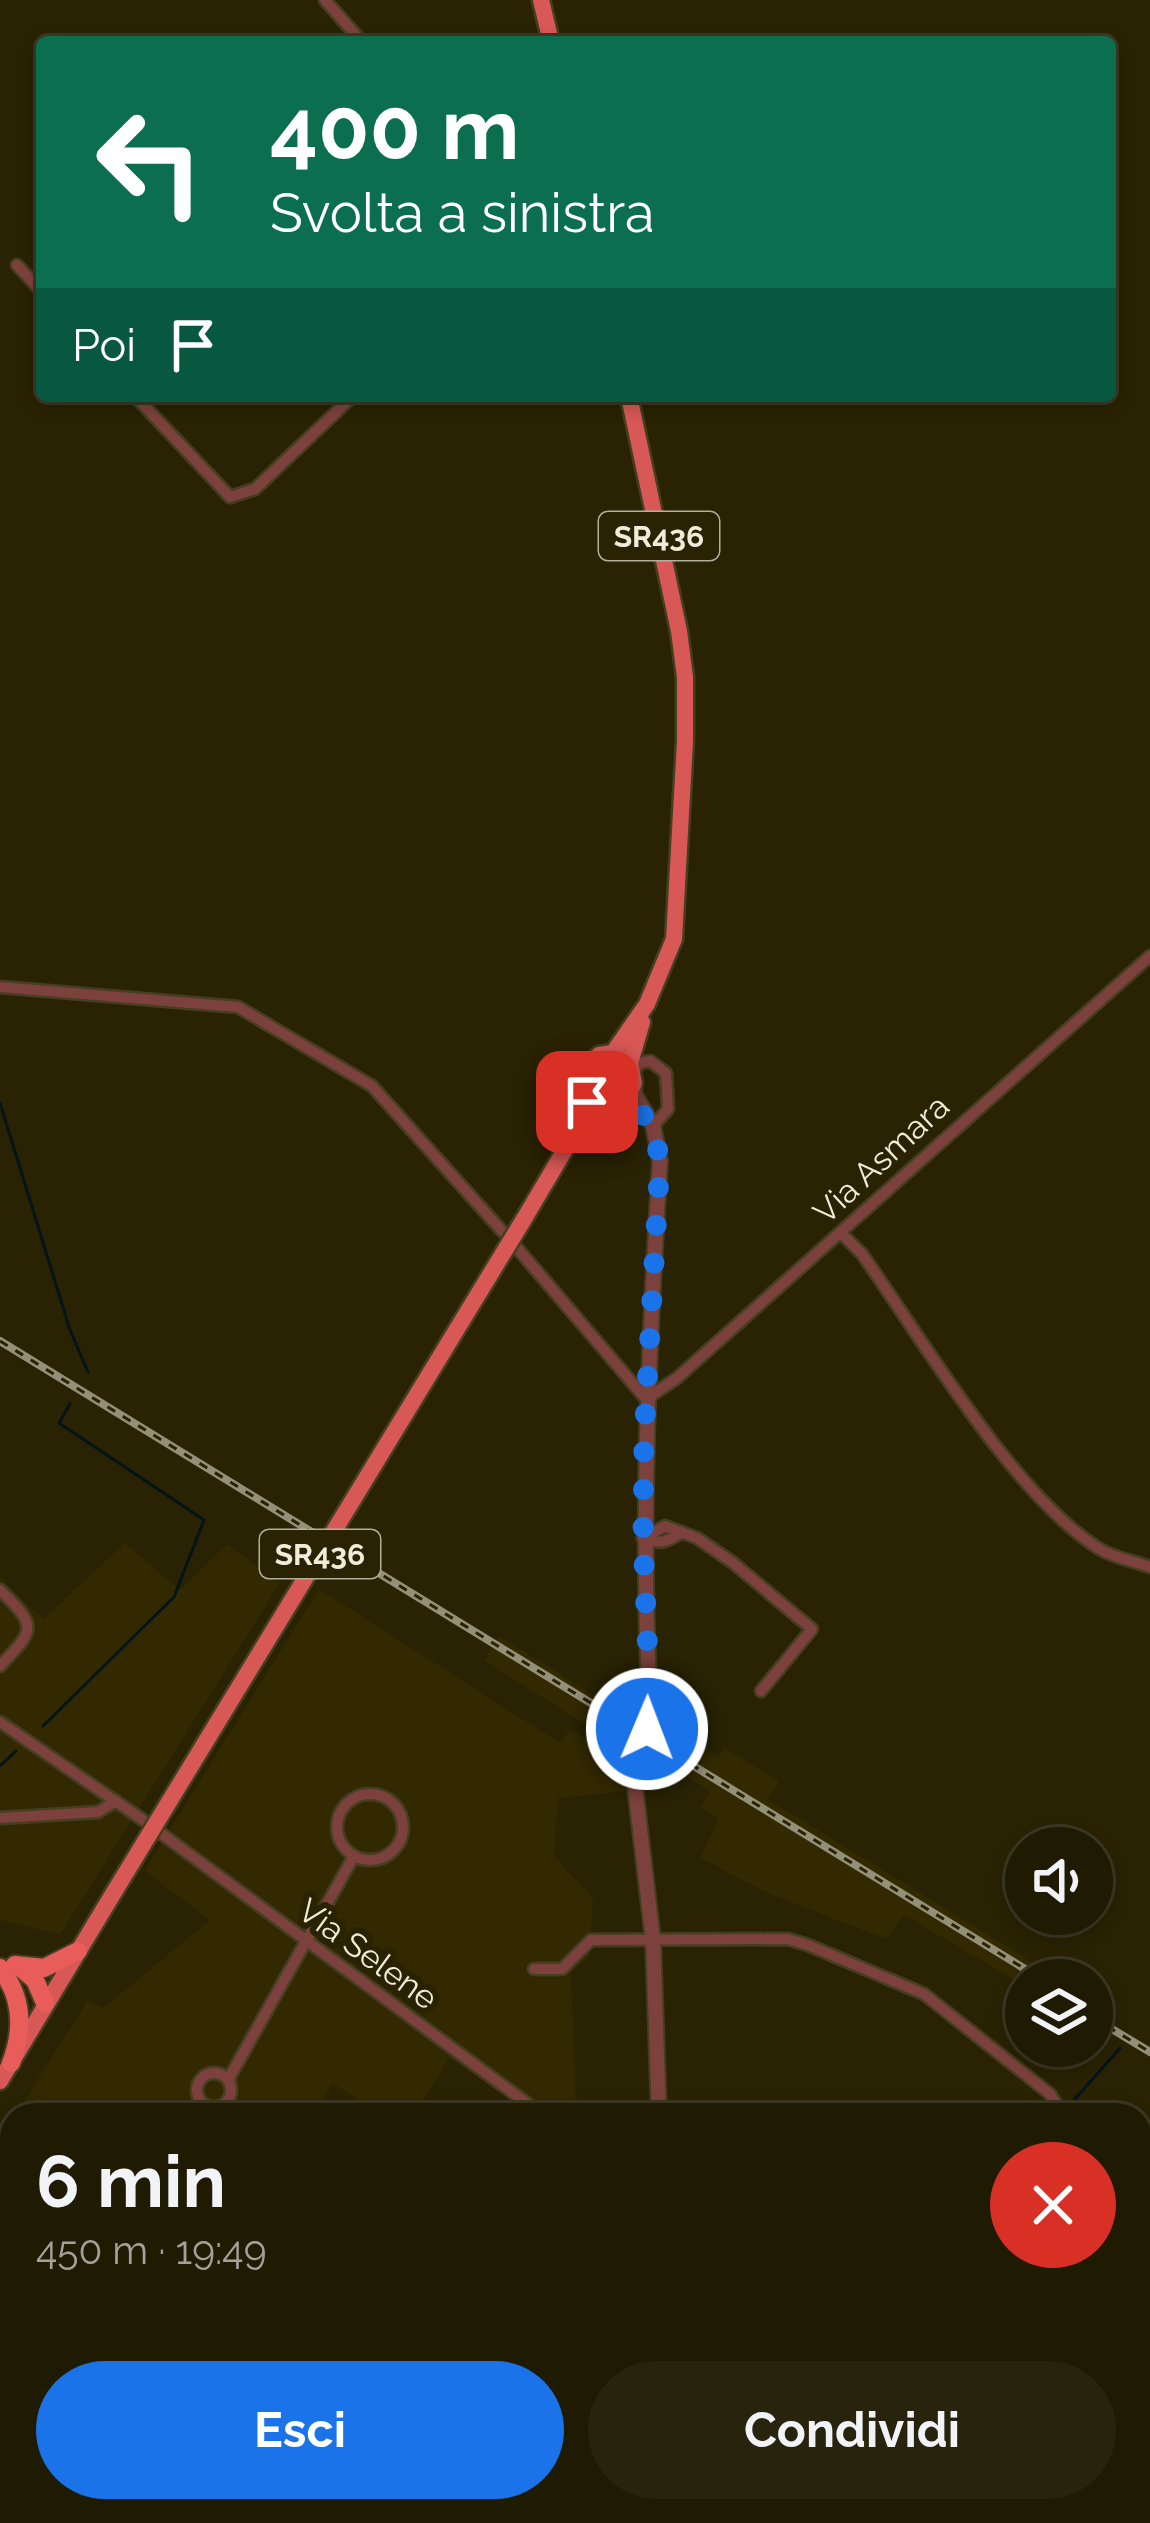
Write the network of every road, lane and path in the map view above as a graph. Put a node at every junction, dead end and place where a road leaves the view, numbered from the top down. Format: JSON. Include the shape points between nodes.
{"nodes":[{"id":1,"x":325,"y":0,"type":"edge"},
{"id":2,"x":541,"y":0,"type":"edge"},
{"id":3,"x":357,"y":36,"type":"edge"},
{"id":4,"x":550,"y":36,"type":"edge"},
{"id":5,"x":17,"y":265,"type":"dead end"},
{"id":6,"x":36,"y":286,"type":"edge"},
{"id":7,"x":140,"y":402,"type":"edge"},
{"id":8,"x":347,"y":402,"type":"edge"},
{"id":9,"x":630,"y":402,"type":"edge"},
{"id":10,"x":1150,"y":956,"type":"edge"},
{"id":11,"x":0,"y":987,"type":"edge"},
{"id":12,"x":647,"y":1004,"type":"junction"},
{"id":13,"x":613,"y":1053,"type":"junction"},
{"id":14,"x":633,"y":1072,"type":"junction"},
{"id":15,"x":587,"y":1090,"type":"junction"},
{"id":16,"x":610,"y":1103,"type":"junction"},
{"id":17,"x":652,"y":1124,"type":"junction"},
{"id":18,"x":569,"y":1144,"type":"junction"},
{"id":19,"x":502,"y":1231,"type":"dead end"},
{"id":20,"x":841,"y":1233,"type":"junction"},
{"id":21,"x":518,"y":1249,"type":"dead end"},
{"id":22,"x":646,"y":1399,"type":"junction"},
{"id":23,"x":644,"y":1517,"type":"junction"},
{"id":24,"x":665,"y":1526,"type":"junction"},
{"id":25,"x":682,"y":1532,"type":"junction"},
{"id":26,"x":643,"y":1538,"type":"junction"},
{"id":27,"x":666,"y":1542,"type":"junction"},
{"id":28,"x":1150,"y":1568,"type":"edge"},
{"id":29,"x":644,"y":1578,"type":"junction"},
{"id":30,"x":0,"y":1590,"type":"edge"},
{"id":31,"x":0,"y":1666,"type":"edge"},
{"id":32,"x":760,"y":1691,"type":"dead end"},
{"id":33,"x":0,"y":1722,"type":"edge"},
{"id":34,"x":647,"y":1729,"type":"dead end"},
{"id":35,"x":641,"y":1749,"type":"dead end"},
{"id":36,"x":116,"y":1801,"type":"junction"},
{"id":37,"x":0,"y":1818,"type":"edge"},
{"id":38,"x":143,"y":1820,"type":"dead end"},
{"id":39,"x":162,"y":1834,"type":"dead end"},
{"id":40,"x":354,"y":1856,"type":"junction"},
{"id":41,"x":653,"y":1940,"type":"junction"},
{"id":42,"x":304,"y":1941,"type":"junction"},
{"id":43,"x":78,"y":1951,"type":"junction"},
{"id":44,"x":5,"y":1963,"type":"edge"},
{"id":45,"x":534,"y":1969,"type":"dead end"},
{"id":46,"x":14,"y":1990,"type":"junction"},
{"id":47,"x":44,"y":2004,"type":"junction"},
{"id":48,"x":11,"y":2063,"type":"junction"},
{"id":49,"x":228,"y":2080,"type":"junction"},
{"id":50,"x":0,"y":2081,"type":"edge"},
{"id":51,"x":202,"y":2102,"type":"edge"},
{"id":52,"x":226,"y":2103,"type":"edge"},
{"id":53,"x":524,"y":2103,"type":"edge"},
{"id":54,"x":659,"y":2103,"type":"edge"},
{"id":55,"x":1056,"y":2103,"type":"edge"}],
"edges":[{"from":1,"to":3,"type":"street"},
{"from":2,"to":4,"type":"main road"},
{"from":5,"to":6,"type":"street"},
{"from":7,"to":8,"type":"street","via":[[230,497],[255,489]]},
{"from":9,"to":12,"type":"main road","number":"SR436","via":[[685,676],[674,939]]},
{"from":10,"to":20,"type":"street","name":"Via Asmara"},
{"from":11,"to":19,"type":"street","via":[[210,1002],[247,1012],[372,1086]]},
{"from":12,"to":13,"type":"main road","number":"SR436"},
{"from":12,"to":14,"type":"main road","number":"SR436"},
{"from":13,"to":14,"type":"main road"},
{"from":13,"to":15,"type":"main road","number":"SR436","via":[[588,1064]]},
{"from":14,"to":16,"type":"main road","number":"SR436","via":[[627,1096]]},
{"from":14,"to":17,"type":"street","via":[[635,1095]]},
{"from":14,"to":17,"type":"street","via":[[650,1061],[666,1073],[668,1108]]},
{"from":15,"to":16,"type":"main road"},
{"from":15,"to":18,"type":"main road","number":"SR436"},
{"from":16,"to":17,"type":"street"},
{"from":16,"to":18,"type":"main road","number":"SR436"},
{"from":17,"to":22,"type":"street","via":[[660,1160]]},
{"from":18,"to":43,"type":"main road","number":"SR436","bridge":true},
{"from":20,"to":22,"type":"street","name":"Via Asmara"},
{"from":20,"to":28,"type":"street","via":[[1038,1493],[1104,1552]]},
{"from":21,"to":22,"type":"street"},
{"from":22,"to":23,"type":"street"},
{"from":23,"to":24,"type":"street"},
{"from":23,"to":26,"type":"street"},
{"from":24,"to":25,"type":"street"},
{"from":24,"to":26,"type":"street"},
{"from":25,"to":27,"type":"street"},
{"from":25,"to":32,"type":"street","via":[[812,1629]]},
{"from":26,"to":27,"type":"street"},
{"from":26,"to":29,"type":"street"},
{"from":27,"to":29,"type":"street"},
{"from":29,"to":34,"type":"street"},
{"from":30,"to":31,"type":"street","via":[[30,1628]]},
{"from":33,"to":36,"type":"street"},
{"from":35,"to":41,"type":"street","via":[[634,1787]]},
{"from":36,"to":37,"type":"street","via":[[98,1812]]},
{"from":36,"to":38,"type":"street"},
{"from":39,"to":42,"type":"street","name":"Via Selene"},
{"from":40,"to":40,"type":"street","via":[[376,1859],[395,1848],[403,1827],[387,1799],[367,1794],[341,1810],[337,1831]]},
{"from":40,"to":42,"type":"street"},
{"from":41,"to":45,"type":"street","via":[[591,1940],[562,1969]]},
{"from":41,"to":54,"type":"street"},
{"from":41,"to":55,"type":"street","via":[[788,1939],[910,1986]]},
{"from":42,"to":49,"type":"street"},
{"from":42,"to":53,"type":"street","name":"Via Selene"},
{"from":43,"to":44,"type":"highway","via":[[44,1968]]},
{"from":43,"to":47,"type":"main road","number":"SR436"},
{"from":44,"to":46,"type":"highway"},
{"from":44,"to":47,"type":"highway","via":[[32,1977]]},
{"from":46,"to":47,"type":"highway"},
{"from":46,"to":48,"type":"highway","via":[[20,2026]]},
{"from":47,"to":48,"type":"main road","number":"SR436"},
{"from":48,"to":50,"type":"main road","number":"SR436"},
{"from":49,"to":51,"type":"street","via":[[203,2077]]},
{"from":49,"to":52,"type":"street"}]}
